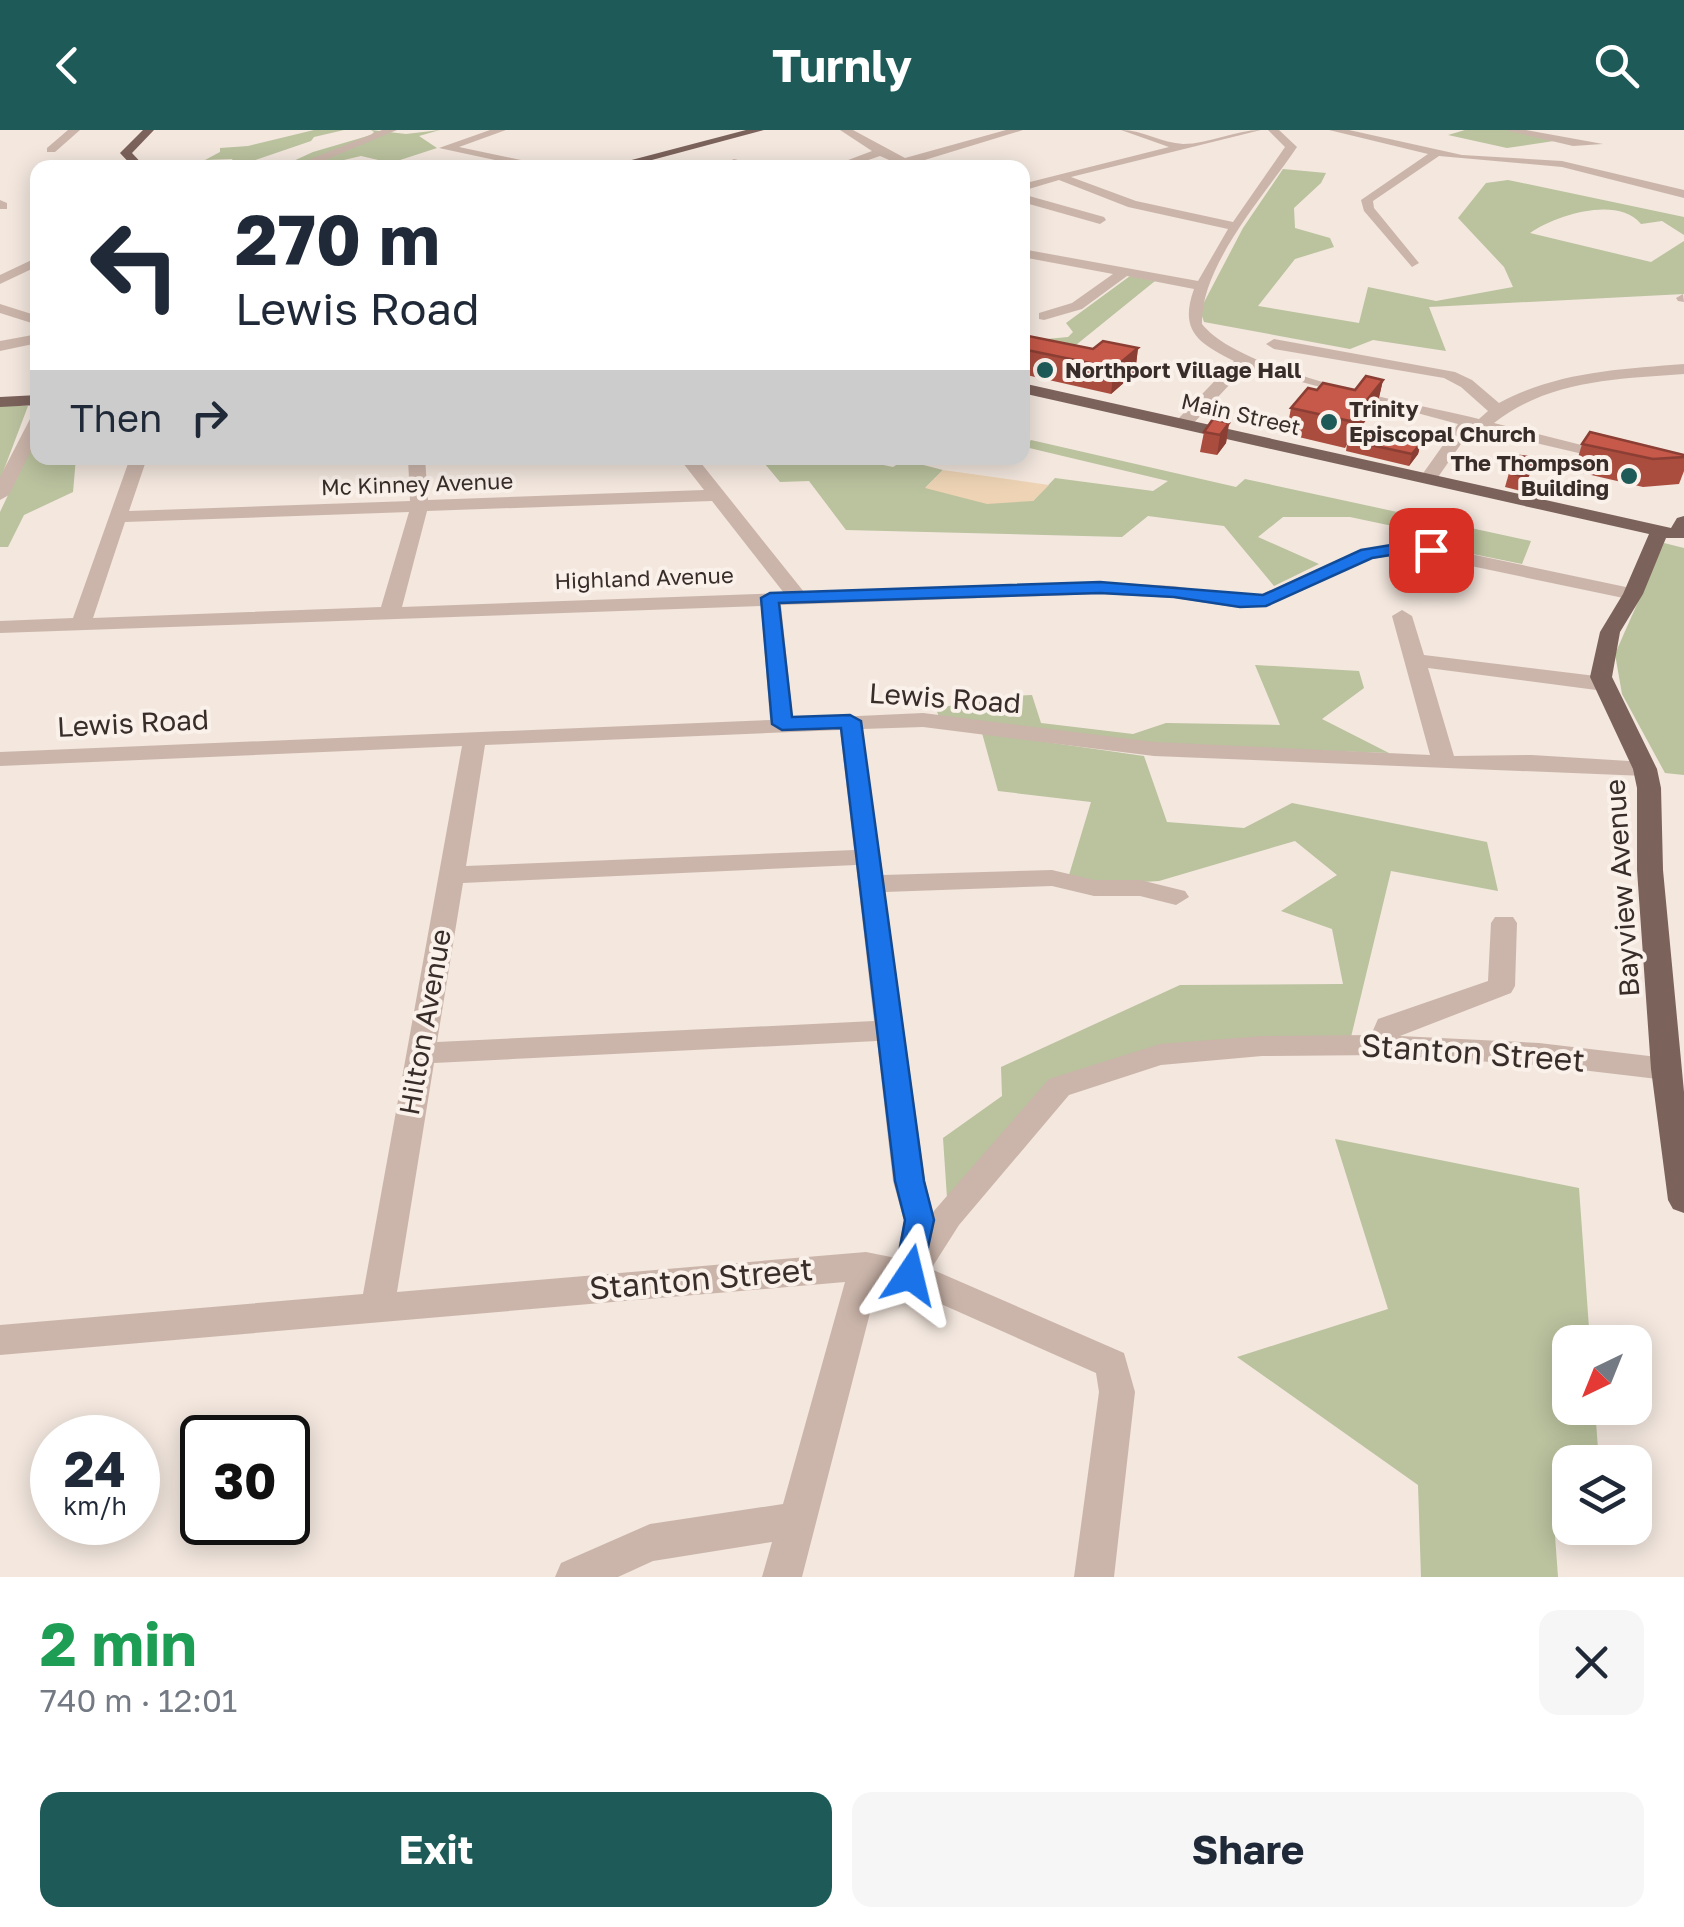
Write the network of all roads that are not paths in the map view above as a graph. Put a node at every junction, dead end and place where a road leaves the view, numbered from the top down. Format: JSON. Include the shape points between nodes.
{"nodes":[{"id":1,"x":76,"y":130,"type":"edge"},
{"id":2,"x":149,"y":130,"type":"edge"},
{"id":3,"x":392,"y":130,"type":"edge"},
{"id":4,"x":501,"y":130,"type":"edge"},
{"id":5,"x":758,"y":130,"type":"edge"},
{"id":6,"x":845,"y":130,"type":"edge"},
{"id":7,"x":1018,"y":130,"type":"edge"},
{"id":8,"x":1126,"y":130,"type":"edge"},
{"id":9,"x":1256,"y":130,"type":"edge"},
{"id":10,"x":1273,"y":130,"type":"edge"},
{"id":11,"x":1334,"y":130,"type":"edge"},
{"id":12,"x":1510,"y":130,"type":"edge"},
{"id":13,"x":1597,"y":144,"type":"dead end"},
{"id":14,"x":1181,"y":148,"type":"junction"},
{"id":15,"x":51,"y":150,"type":"dead end"},
{"id":16,"x":882,"y":152,"type":"junction"},
{"id":17,"x":1435,"y":154,"type":"junction"},
{"id":18,"x":133,"y":160,"type":"edge"},
{"id":19,"x":315,"y":160,"type":"edge"},
{"id":20,"x":510,"y":160,"type":"edge"},
{"id":21,"x":638,"y":160,"type":"edge"},
{"id":22,"x":857,"y":160,"type":"edge"},
{"id":23,"x":900,"y":160,"type":"edge"},
{"id":24,"x":912,"y":160,"type":"edge"},
{"id":25,"x":1059,"y":176,"type":"junction"},
{"id":26,"x":1030,"y":185,"type":"edge"},
{"id":27,"x":1684,"y":194,"type":"edge"},
{"id":28,"x":1030,"y":200,"type":"edge"},
{"id":29,"x":1100,"y":220,"type":"dead end"},
{"id":30,"x":1237,"y":227,"type":"junction"},
{"id":31,"x":1030,"y":254,"type":"edge"},
{"id":32,"x":30,"y":263,"type":"edge"},
{"id":33,"x":1412,"y":263,"type":"dead end"},
{"id":34,"x":1125,"y":271,"type":"junction"},
{"id":35,"x":0,"y":280,"type":"edge"},
{"id":36,"x":1203,"y":286,"type":"junction"},
{"id":37,"x":0,"y":308,"type":"edge"},
{"id":38,"x":1044,"y":316,"type":"dead end"},
{"id":39,"x":30,"y":318,"type":"edge"},
{"id":40,"x":30,"y":340,"type":"edge"},
{"id":41,"x":1274,"y":344,"type":"dead end"},
{"id":42,"x":0,"y":346,"type":"edge"},
{"id":43,"x":1244,"y":360,"type":"junction"},
{"id":44,"x":1684,"y":369,"type":"edge"},
{"id":45,"x":1030,"y":390,"type":"edge"},
{"id":46,"x":30,"y":400,"type":"edge"},
{"id":47,"x":0,"y":402,"type":"edge"},
{"id":48,"x":1497,"y":411,"type":"junction"},
{"id":49,"x":1183,"y":424,"type":"junction"},
{"id":50,"x":1475,"y":424,"type":"junction"},
{"id":51,"x":30,"y":435,"type":"edge"},
{"id":52,"x":1624,"y":461,"type":"edge"},
{"id":53,"x":136,"y":465,"type":"edge"},
{"id":54,"x":416,"y":465,"type":"edge"},
{"id":55,"x":694,"y":465,"type":"edge"},
{"id":56,"x":1428,"y":479,"type":"junction"},
{"id":57,"x":0,"y":495,"type":"edge"},
{"id":58,"x":718,"y":495,"type":"junction"},
{"id":59,"x":419,"y":507,"type":"junction"},
{"id":60,"x":117,"y":517,"type":"junction"},
{"id":61,"x":1676,"y":531,"type":"edge"},
{"id":62,"x":1634,"y":594,"type":"junction"},
{"id":63,"x":797,"y":597,"type":"junction"},
{"id":64,"x":770,"y":598,"type":"junction"},
{"id":65,"x":390,"y":613,"type":"junction"},
{"id":66,"x":1402,"y":616,"type":"dead end"},
{"id":67,"x":80,"y":624,"type":"junction"},
{"id":68,"x":0,"y":627,"type":"edge"},
{"id":69,"x":1414,"y":660,"type":"junction"},
{"id":70,"x":1604,"y":684,"type":"junction"},
{"id":71,"x":850,"y":721,"type":"junction"},
{"id":72,"x":782,"y":724,"type":"junction"},
{"id":73,"x":474,"y":738,"type":"junction"},
{"id":74,"x":0,"y":760,"type":"edge"},
{"id":75,"x":1444,"y":763,"type":"junction"},
{"id":76,"x":1645,"y":770,"type":"junction"},
{"id":77,"x":871,"y":871,"type":"junction"},
{"id":78,"x":450,"y":876,"type":"junction"},
{"id":79,"x":1176,"y":897,"type":"dead end"},
{"id":80,"x":1504,"y":923,"type":"dead end"},
{"id":81,"x":890,"y":1030,"type":"junction"},
{"id":82,"x":1383,"y":1044,"type":"junction"},
{"id":83,"x":420,"y":1052,"type":"junction"},
{"id":84,"x":1666,"y":1068,"type":"junction"},
{"id":85,"x":1684,"y":1200,"type":"edge"},
{"id":86,"x":866,"y":1266,"type":"junction"},
{"id":87,"x":910,"y":1275,"type":"junction"},
{"id":88,"x":378,"y":1306,"type":"junction"},
{"id":89,"x":0,"y":1340,"type":"edge"},
{"id":90,"x":798,"y":1520,"type":"junction"},
{"id":91,"x":574,"y":1577,"type":"edge"},
{"id":92,"x":782,"y":1577,"type":"edge"},
{"id":93,"x":1094,"y":1577,"type":"edge"}],
"edges":[{"from":1,"to":15,"type":"street"},
{"from":2,"to":18,"type":"main road","via":[[126,153]]},
{"from":3,"to":19,"type":"street"},
{"from":4,"to":20,"type":"street","via":[[445,148]]},
{"from":5,"to":21,"type":"main road"},
{"from":6,"to":16,"type":"street"},
{"from":7,"to":24,"type":"street"},
{"from":8,"to":14,"type":"street"},
{"from":9,"to":14,"type":"street"},
{"from":10,"to":30,"type":"street","via":[[1291,147]]},
{"from":11,"to":17,"type":"street"},
{"from":12,"to":13,"type":"street"},
{"from":14,"to":25,"type":"street"},
{"from":16,"to":22,"type":"street"},
{"from":16,"to":23,"type":"street"},
{"from":17,"to":27,"type":"street","via":[[1562,164]]},
{"from":17,"to":33,"type":"street","via":[[1367,200]]},
{"from":25,"to":26,"type":"street"},
{"from":25,"to":30,"type":"street","via":[[1132,204]]},
{"from":28,"to":29,"type":"street"},
{"from":30,"to":36,"type":"street"},
{"from":31,"to":34,"type":"street"},
{"from":32,"to":35,"type":"street"},
{"from":34,"to":36,"type":"street"},
{"from":34,"to":38,"type":"street","via":[[1089,300]]},
{"from":36,"to":43,"type":"street","via":[[1193,310],[1197,328]]},
{"from":37,"to":39,"type":"street"},
{"from":40,"to":42,"type":"street"},
{"from":41,"to":48,"type":"street","via":[[1448,372]]},
{"from":43,"to":49,"type":"street"},
{"from":43,"to":50,"type":"street"},
{"from":44,"to":48,"type":"street","via":[[1558,384]]},
{"from":45,"to":49,"type":"main road","name":"Main Street"},
{"from":46,"to":47,"type":"main road"},
{"from":48,"to":50,"type":"street"},
{"from":49,"to":56,"type":"main road","name":"Main Street"},
{"from":50,"to":52,"type":"street"},
{"from":50,"to":56,"type":"street"},
{"from":51,"to":57,"type":"street"},
{"from":53,"to":60,"type":"street"},
{"from":54,"to":59,"type":"street"},
{"from":55,"to":58,"type":"street"},
{"from":56,"to":61,"type":"main road","name":"Main Street"},
{"from":58,"to":59,"type":"street","name":"Mc Kinney Avenue"},
{"from":58,"to":63,"type":"street"},
{"from":59,"to":60,"type":"street","name":"Mc Kinney Avenue"},
{"from":59,"to":65,"type":"street"},
{"from":60,"to":67,"type":"street"},
{"from":61,"to":62,"type":"main road"},
{"from":62,"to":63,"type":"street","name":"Highland Avenue","via":[[1409,547],[1367,554],[1266,600],[1100,588]]},
{"from":62,"to":70,"type":"main road","via":[[1610,632]]},
{"from":63,"to":64,"type":"street","name":"Highland Avenue"},
{"from":64,"to":65,"type":"street","name":"Highland Avenue"},
{"from":64,"to":72,"type":"street"},
{"from":65,"to":67,"type":"street","name":"Highland Avenue"},
{"from":66,"to":69,"type":"street"},
{"from":67,"to":68,"type":"street","name":"Highland Avenue"},
{"from":69,"to":70,"type":"street"},
{"from":69,"to":75,"type":"street"},
{"from":70,"to":76,"type":"main road","name":"Bayview Avenue"},
{"from":71,"to":72,"type":"street","name":"Lewis Road"},
{"from":71,"to":75,"type":"street","name":"Lewis Road","via":[[924,720],[1154,750]]},
{"from":71,"to":77,"type":"street"},
{"from":72,"to":73,"type":"street","name":"Lewis Road"},
{"from":73,"to":74,"type":"street","name":"Lewis Road"},
{"from":73,"to":78,"type":"street","name":"Hilton Avenue"},
{"from":75,"to":76,"type":"street","name":"Lewis Road"},
{"from":76,"to":84,"type":"main road","name":"Bayview Avenue"},
{"from":77,"to":78,"type":"street"},
{"from":77,"to":79,"type":"street","via":[[1052,878]]},
{"from":77,"to":81,"type":"street"},
{"from":78,"to":83,"type":"street","name":"Hilton Avenue"},
{"from":80,"to":82,"type":"street","via":[[1502,986],[1388,1026]]},
{"from":81,"to":83,"type":"street"},
{"from":81,"to":87,"type":"street","via":[[920,1220]]},
{"from":82,"to":84,"type":"street","name":"Stanton Street"},
{"from":82,"to":87,"type":"street","name":"Stanton Street","via":[[1160,1055],[1059,1086],[948,1216]]},
{"from":83,"to":88,"type":"street","name":"Hilton Avenue"},
{"from":84,"to":85,"type":"main road","name":"Bayview Avenue"},
{"from":86,"to":87,"type":"street","name":"Stanton Street"},
{"from":86,"to":88,"type":"street","name":"Stanton Street"},
{"from":86,"to":90,"type":"street"},
{"from":87,"to":93,"type":"street","via":[[1112,1364],[1117,1392]]},
{"from":88,"to":89,"type":"street","name":"Stanton Street"},
{"from":90,"to":91,"type":"street","via":[[650,1544]]},
{"from":90,"to":92,"type":"street"}]}
